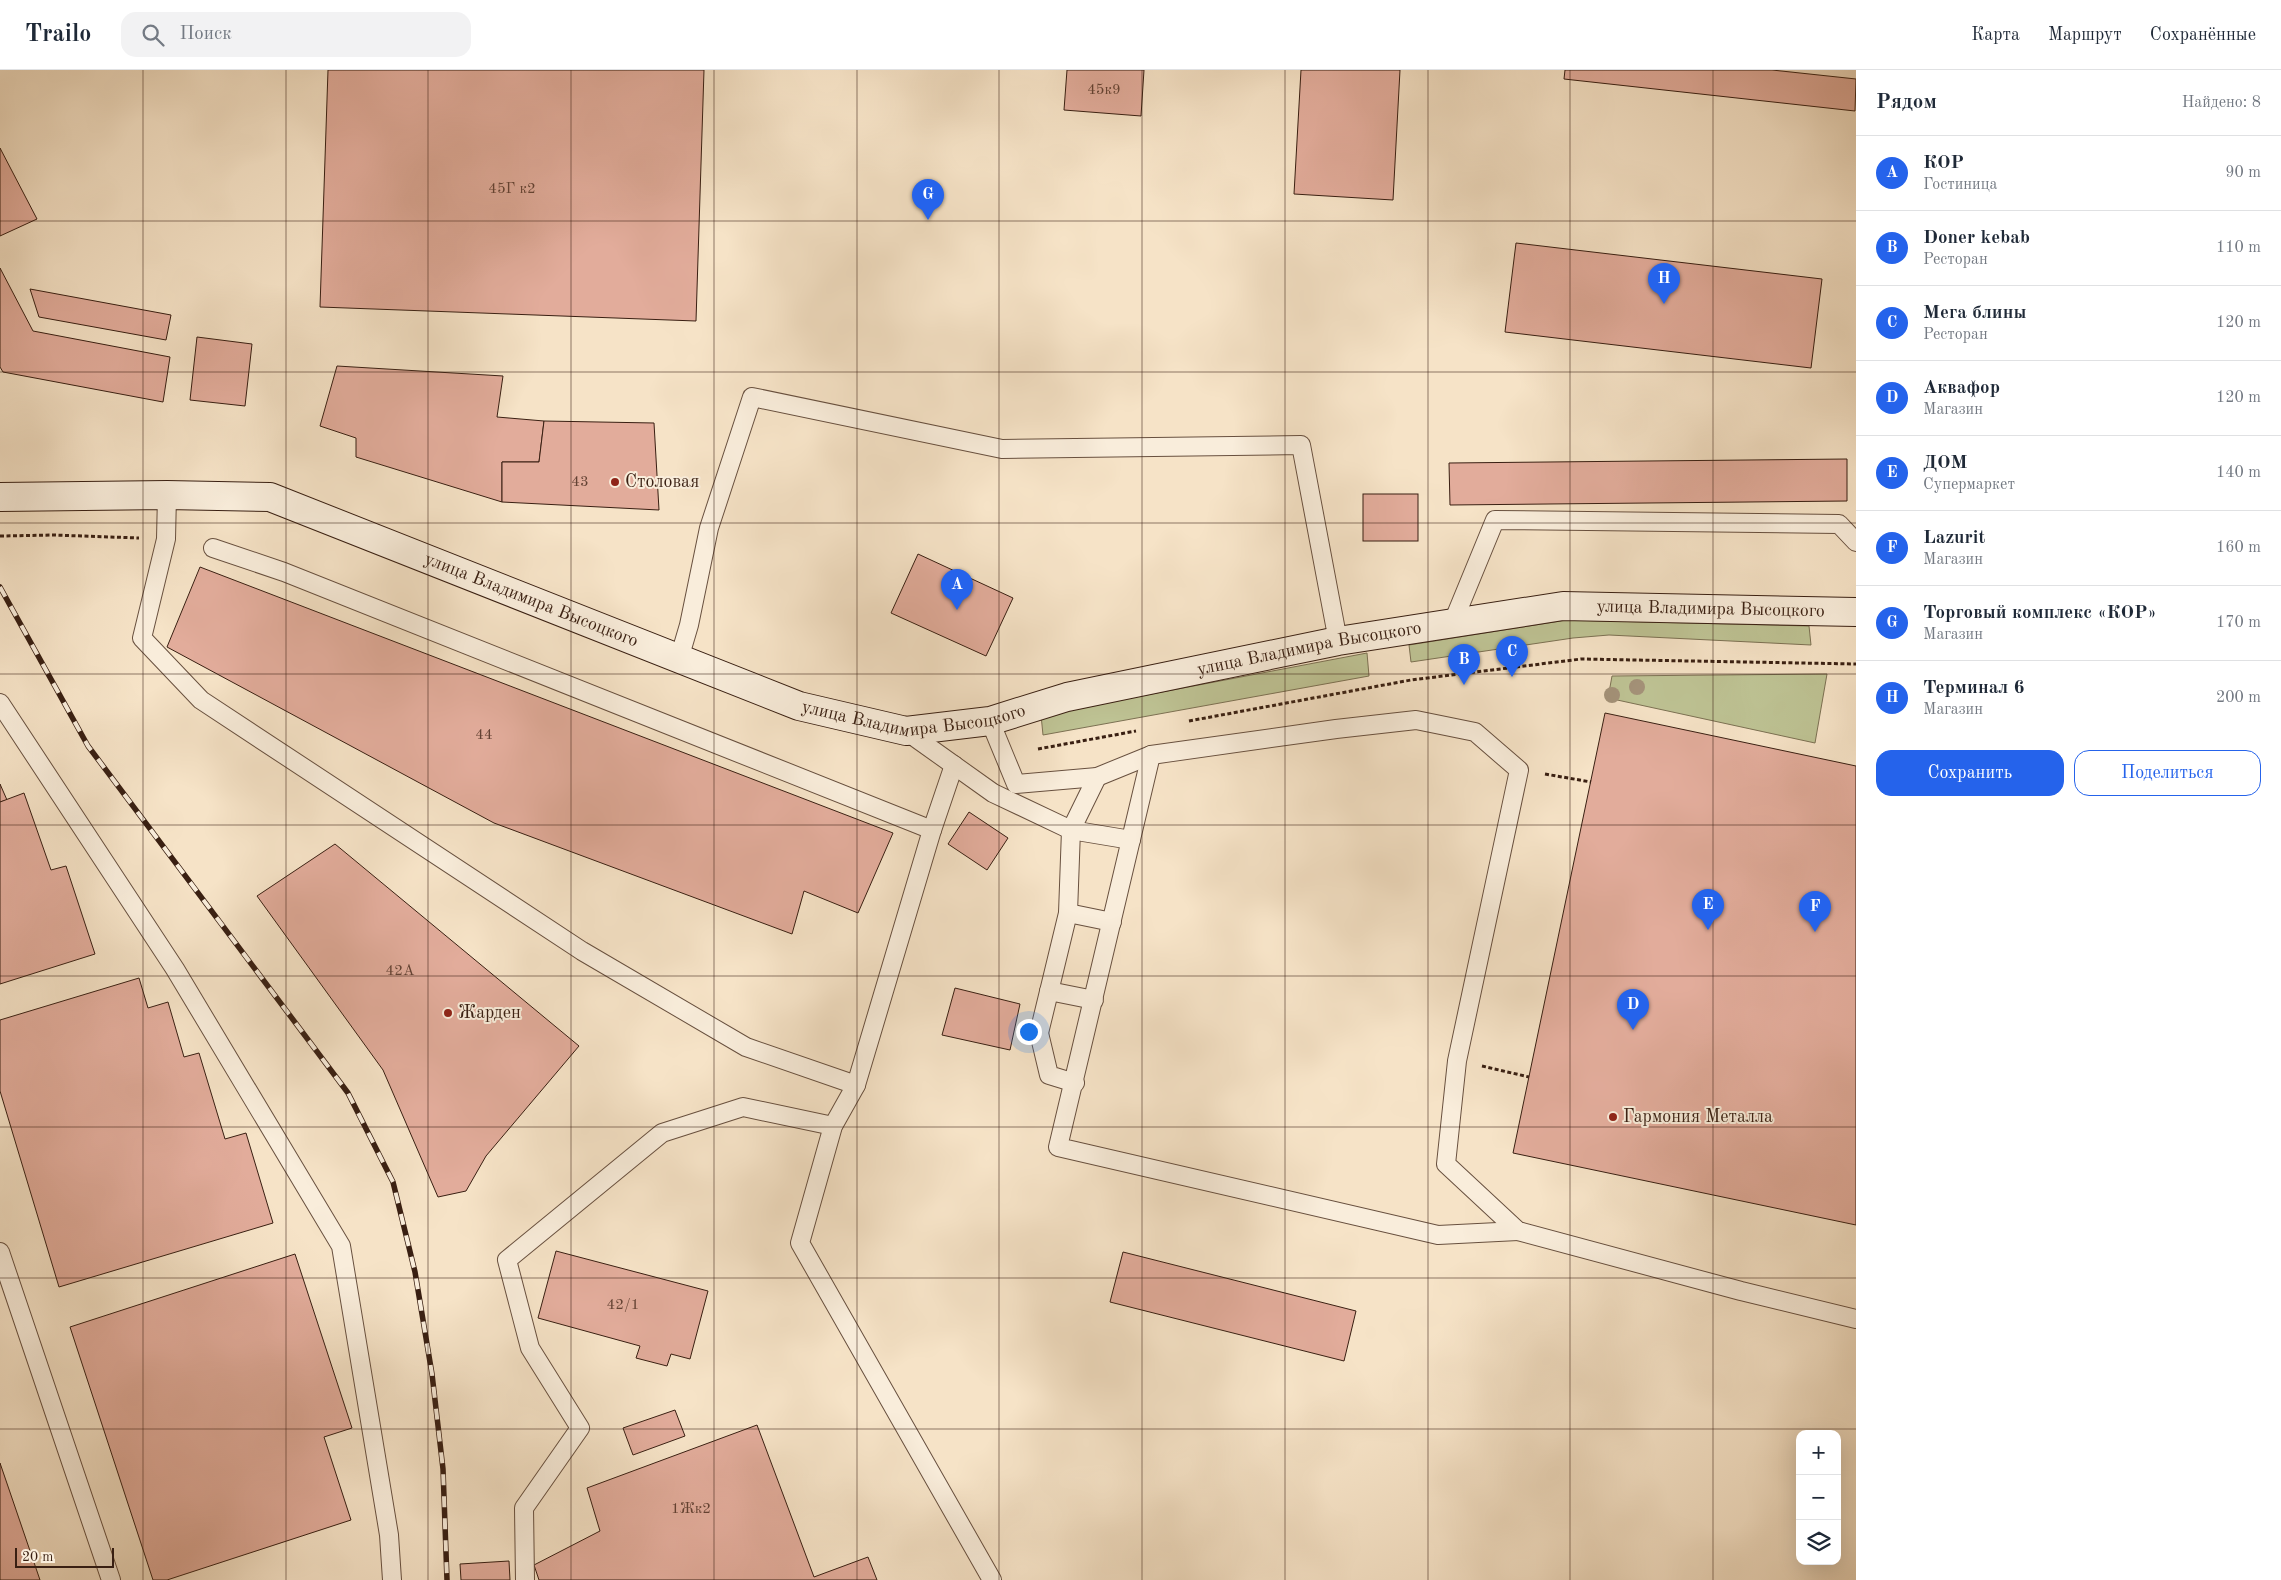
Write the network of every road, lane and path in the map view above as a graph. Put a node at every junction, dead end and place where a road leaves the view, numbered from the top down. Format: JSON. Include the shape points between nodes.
{"nodes":[{"id":1,"x":167,"y":495,"type":"junction"},
{"id":2,"x":0,"y":497,"type":"edge"},
{"id":3,"x":0,"y":536,"type":"edge"},
{"id":4,"x":166,"y":539,"type":"junction"},
{"id":5,"x":1856,"y":542,"type":"edge"},
{"id":6,"x":213,"y":548,"type":"dead end"},
{"id":7,"x":1856,"y":612,"type":"edge"},
{"id":8,"x":1453,"y":622,"type":"junction"},
{"id":9,"x":1338,"y":641,"type":"junction"},
{"id":10,"x":679,"y":659,"type":"junction"},
{"id":11,"x":1856,"y":664,"type":"edge"},
{"id":12,"x":0,"y":703,"type":"edge"},
{"id":13,"x":990,"y":721,"type":"junction"},
{"id":14,"x":1185,"y":722,"type":"dead end"},
{"id":15,"x":1146,"y":729,"type":"dead end"},
{"id":16,"x":906,"y":731,"type":"junction"},
{"id":17,"x":1038,"y":749,"type":"dead end"},
{"id":18,"x":1151,"y":755,"type":"junction"},
{"id":19,"x":954,"y":765,"type":"junction"},
{"id":20,"x":1519,"y":770,"type":"junction"},
{"id":21,"x":1097,"y":777,"type":"junction"},
{"id":22,"x":1591,"y":782,"type":"dead end"},
{"id":23,"x":932,"y":830,"type":"junction"},
{"id":24,"x":1071,"y":830,"type":"junction"},
{"id":25,"x":1131,"y":840,"type":"junction"},
{"id":26,"x":1068,"y":913,"type":"junction"},
{"id":27,"x":1112,"y":922,"type":"junction"},
{"id":28,"x":1049,"y":991,"type":"junction"},
{"id":29,"x":1094,"y":1000,"type":"junction"},
{"id":30,"x":1457,"y":1061,"type":"junction"},
{"id":31,"x":1529,"y":1077,"type":"dead end"},
{"id":32,"x":1075,"y":1083,"type":"junction"},
{"id":33,"x":856,"y":1085,"type":"junction"},
{"id":34,"x":833,"y":1126,"type":"junction"},
{"id":35,"x":1518,"y":1231,"type":"junction"},
{"id":36,"x":0,"y":1252,"type":"edge"},
{"id":37,"x":1856,"y":1319,"type":"edge"},
{"id":38,"x":111,"y":1580,"type":"edge"},
{"id":39,"x":392,"y":1580,"type":"edge"},
{"id":40,"x":525,"y":1580,"type":"edge"},
{"id":41,"x":992,"y":1580,"type":"edge"}],
"edges":[{"from":1,"to":2,"type":"main road","name":"улица Владимира Высоцкого"},
{"from":1,"to":4,"type":"lane"},
{"from":1,"to":10,"type":"main road","name":"улица Владимира Высоцкого","via":[[270,497]]},
{"from":3,"to":4,"type":"path"},
{"from":4,"to":33,"type":"lane","via":[[142,638],[201,700],[582,951],[746,1047]]},
{"from":5,"to":8,"type":"lane","via":[[1839,524],[1495,520]]},
{"from":6,"to":23,"type":"lane","via":[[284,572]]},
{"from":7,"to":8,"type":"main road","name":"улица Владимира Высоцкого","via":[[1563,606]]},
{"from":8,"to":9,"type":"main road","name":"улица Владимира Высоцкого"},
{"from":9,"to":10,"type":"lane","via":[[1301,445],[1002,450],[752,397],[709,528]]},
{"from":9,"to":13,"type":"main road","name":"улица Владимира Высоцкого","via":[[1067,697]]},
{"from":10,"to":16,"type":"main road","name":"улица Владимира Высоцкого","via":[[799,706]]},
{"from":11,"to":14,"type":"path","via":[[1581,659],[1411,680]]},
{"from":12,"to":39,"type":"lane","via":[[175,969],[341,1246],[389,1535]]},
{"from":13,"to":16,"type":"main road","name":"улица Владимира Высоцкого"},
{"from":13,"to":21,"type":"lane","via":[[1016,784]]},
{"from":15,"to":17,"type":"path"},
{"from":16,"to":19,"type":"lane"},
{"from":18,"to":20,"type":"lane","via":[[1416,720],[1474,732]]},
{"from":18,"to":21,"type":"lane"},
{"from":18,"to":25,"type":"lane"},
{"from":19,"to":23,"type":"lane"},
{"from":19,"to":24,"type":"lane","via":[[993,793]]},
{"from":20,"to":22,"type":"path"},
{"from":20,"to":30,"type":"lane"},
{"from":21,"to":24,"type":"lane"},
{"from":23,"to":33,"type":"lane"},
{"from":24,"to":25,"type":"lane"},
{"from":24,"to":26,"type":"lane"},
{"from":25,"to":27,"type":"lane"},
{"from":26,"to":27,"type":"lane"},
{"from":26,"to":28,"type":"lane"},
{"from":27,"to":29,"type":"lane"},
{"from":28,"to":29,"type":"lane"},
{"from":28,"to":32,"type":"lane","via":[[1039,1033],[1049,1075]]},
{"from":29,"to":32,"type":"lane"},
{"from":30,"to":31,"type":"path"},
{"from":30,"to":35,"type":"lane","via":[[1446,1164]]},
{"from":32,"to":35,"type":"lane","via":[[1058,1147],[1438,1235]]},
{"from":33,"to":34,"type":"lane"},
{"from":34,"to":40,"type":"lane","via":[[743,1107],[662,1133],[507,1260],[530,1348],[580,1428],[524,1508]]},
{"from":34,"to":41,"type":"lane","via":[[800,1243]]},
{"from":35,"to":37,"type":"lane"},
{"from":36,"to":38,"type":"lane"}]}
